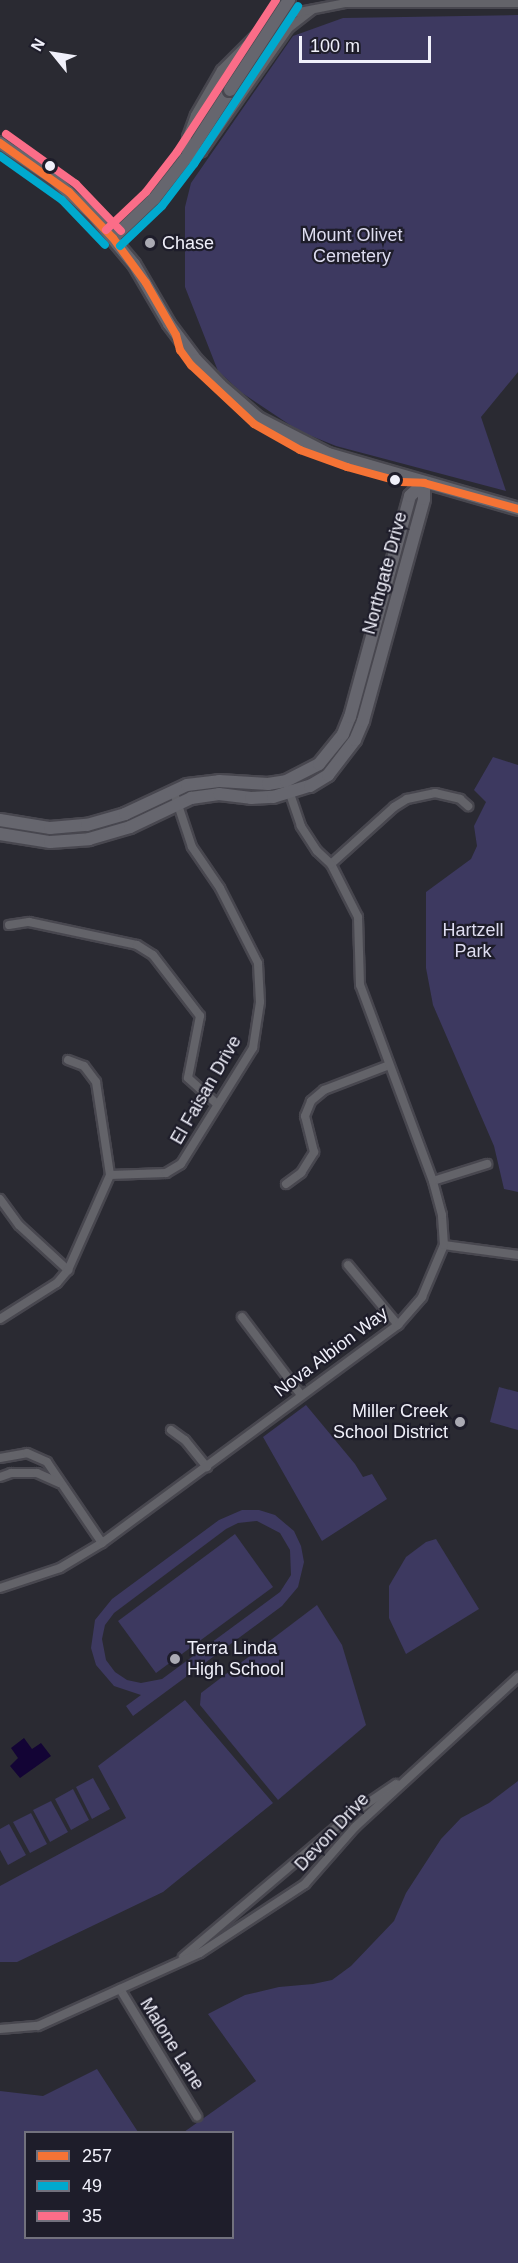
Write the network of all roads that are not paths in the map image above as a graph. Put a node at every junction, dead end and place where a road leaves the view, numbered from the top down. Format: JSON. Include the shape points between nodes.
{"nodes":[{"id":1,"x":289,"y":0,"type":"edge"},
{"id":2,"x":518,"y":3,"type":"edge"},
{"id":3,"x":312,"y":10,"type":"junction"},
{"id":4,"x":258,"y":33,"type":"junction"},
{"id":5,"x":266,"y":60,"type":"junction"},
{"id":6,"x":0,"y":143,"type":"edge"},
{"id":7,"x":186,"y":158,"type":"junction"},
{"id":8,"x":113,"y":238,"type":"junction"},
{"id":9,"x":424,"y":483,"type":"junction"},
{"id":10,"x":518,"y":509,"type":"edge"},
{"id":11,"x":286,"y":781,"type":"junction"},
{"id":12,"x":173,"y":790,"type":"junction"},
{"id":13,"x":290,"y":794,"type":"junction"},
{"id":14,"x":178,"y":803,"type":"junction"},
{"id":15,"x":468,"y":806,"type":"dead end"},
{"id":16,"x":0,"y":820,"type":"edge"},
{"id":17,"x":0,"y":834,"type":"edge"},
{"id":18,"x":331,"y":864,"type":"junction"},
{"id":19,"x":9,"y":925,"type":"dead end"},
{"id":20,"x":68,"y":1060,"type":"dead end"},
{"id":21,"x":389,"y":1065,"type":"junction"},
{"id":22,"x":217,"y":1104,"type":"junction"},
{"id":23,"x":487,"y":1164,"type":"dead end"},
{"id":24,"x":110,"y":1175,"type":"junction"},
{"id":25,"x":433,"y":1181,"type":"junction"},
{"id":26,"x":286,"y":1184,"type":"dead end"},
{"id":27,"x":0,"y":1199,"type":"edge"},
{"id":28,"x":444,"y":1245,"type":"junction"},
{"id":29,"x":518,"y":1255,"type":"edge"},
{"id":30,"x":348,"y":1265,"type":"dead end"},
{"id":31,"x":68,"y":1270,"type":"junction"},
{"id":32,"x":242,"y":1317,"type":"dead end"},
{"id":33,"x":0,"y":1319,"type":"edge"},
{"id":34,"x":398,"y":1325,"type":"junction"},
{"id":35,"x":301,"y":1395,"type":"junction"},
{"id":36,"x":171,"y":1430,"type":"dead end"},
{"id":37,"x":0,"y":1458,"type":"edge"},
{"id":38,"x":207,"y":1467,"type":"junction"},
{"id":39,"x":0,"y":1477,"type":"edge"},
{"id":40,"x":59,"y":1483,"type":"junction"},
{"id":41,"x":102,"y":1543,"type":"junction"},
{"id":42,"x":0,"y":1588,"type":"edge"},
{"id":43,"x":518,"y":1677,"type":"edge"},
{"id":44,"x":419,"y":1769,"type":"junction"},
{"id":45,"x":171,"y":1966,"type":"junction"},
{"id":46,"x":120,"y":1989,"type":"junction"},
{"id":47,"x":0,"y":2029,"type":"edge"},
{"id":48,"x":197,"y":2116,"type":"dead end"}],
"edges":[{"from":1,"to":7,"type":"street","bridge":true},
{"from":2,"to":3,"type":"street","via":[[345,3]]},
{"from":3,"to":4,"type":"street","via":[[284,15]]},
{"from":3,"to":5,"type":"street","via":[[290,28]]},
{"from":4,"to":5,"type":"street","via":[[266,45]]},
{"from":4,"to":7,"type":"street","via":[[221,70],[206,94],[188,137]]},
{"from":5,"to":7,"type":"street","via":[[202,152]]},
{"from":6,"to":8,"type":"street","via":[[69,192]]},
{"from":7,"to":8,"type":"street","via":[[154,199]]},
{"from":8,"to":9,"type":"street","via":[[146,283],[176,335],[220,385],[258,418],[328,454]]},
{"from":9,"to":10,"type":"street"},
{"from":9,"to":11,"type":"street","name":"Northgate Drive","via":[[410,496],[343,734],[319,764]]},
{"from":9,"to":13,"type":"street","name":"Northgate Drive","via":[[423,501],[363,722],[355,740],[328,775]]},
{"from":11,"to":12,"type":"street","name":"Northgate Drive","via":[[202,782]]},
{"from":11,"to":13,"type":"street","name":"Nova Albion Way"},
{"from":12,"to":14,"type":"street","name":"El Faisan Drive"},
{"from":12,"to":16,"type":"street","name":"Northgate Drive","via":[[125,814],[87,825],[50,828]]},
{"from":13,"to":14,"type":"street","name":"Northgate Drive","via":[[251,798],[219,794]]},
{"from":13,"to":18,"type":"street","name":"Nova Albion Way","via":[[308,839]]},
{"from":14,"to":17,"type":"street","name":"Northgate Drive","via":[[130,826],[89,839],[50,842]]},
{"from":14,"to":22,"type":"street","name":"El Faisan Drive","via":[[192,847],[220,888],[258,963],[260,1002],[253,1048]]},
{"from":15,"to":18,"type":"street","via":[[460,799],[441,794],[407,799]]},
{"from":18,"to":21,"type":"street","name":"Nova Albion Way","via":[[358,917],[360,985]]},
{"from":19,"to":22,"type":"street","via":[[29,922],[137,945],[153,955],[200,1016],[188,1078]]},
{"from":20,"to":24,"type":"street","via":[[84,1066],[96,1082]]},
{"from":21,"to":25,"type":"street","name":"Nova Albion Way"},
{"from":21,"to":26,"type":"street","via":[[324,1090],[311,1101],[305,1116],[314,1152],[301,1173]]},
{"from":22,"to":24,"type":"street","name":"El Faisan Drive","via":[[181,1164],[166,1173]]},
{"from":23,"to":25,"type":"street"},
{"from":24,"to":31,"type":"street"},
{"from":25,"to":28,"type":"street","name":"Nova Albion Way","via":[[442,1215]]},
{"from":27,"to":31,"type":"street","via":[[19,1226]]},
{"from":28,"to":29,"type":"street"},
{"from":28,"to":34,"type":"street","name":"Nova Albion Way","via":[[422,1297]]},
{"from":30,"to":34,"type":"street"},
{"from":31,"to":33,"type":"street","via":[[57,1283]]},
{"from":32,"to":35,"type":"street"},
{"from":34,"to":35,"type":"street","name":"Nova Albion Way"},
{"from":35,"to":38,"type":"street","name":"Nova Albion Way"},
{"from":36,"to":38,"type":"street","via":[[185,1440]]},
{"from":37,"to":40,"type":"street","via":[[27,1453],[47,1462]]},
{"from":38,"to":41,"type":"street","name":"Nova Albion Way"},
{"from":39,"to":40,"type":"street","via":[[37,1473]]},
{"from":40,"to":41,"type":"street"},
{"from":41,"to":42,"type":"street","name":"Nova Albion Way","via":[[60,1568]]},
{"from":43,"to":44,"type":"street","name":"Devon Drive"},
{"from":44,"to":45,"type":"street","name":"Devon Drive","via":[[353,1813]]},
{"from":44,"to":45,"type":"street","name":"Devon Drive","via":[[355,1827],[305,1884],[200,1953]]},
{"from":45,"to":46,"type":"street","name":"Devon Drive"},
{"from":46,"to":47,"type":"street","name":"Devon Drive","via":[[38,2026]]},
{"from":46,"to":48,"type":"street","name":"Malone Lane"}]}
